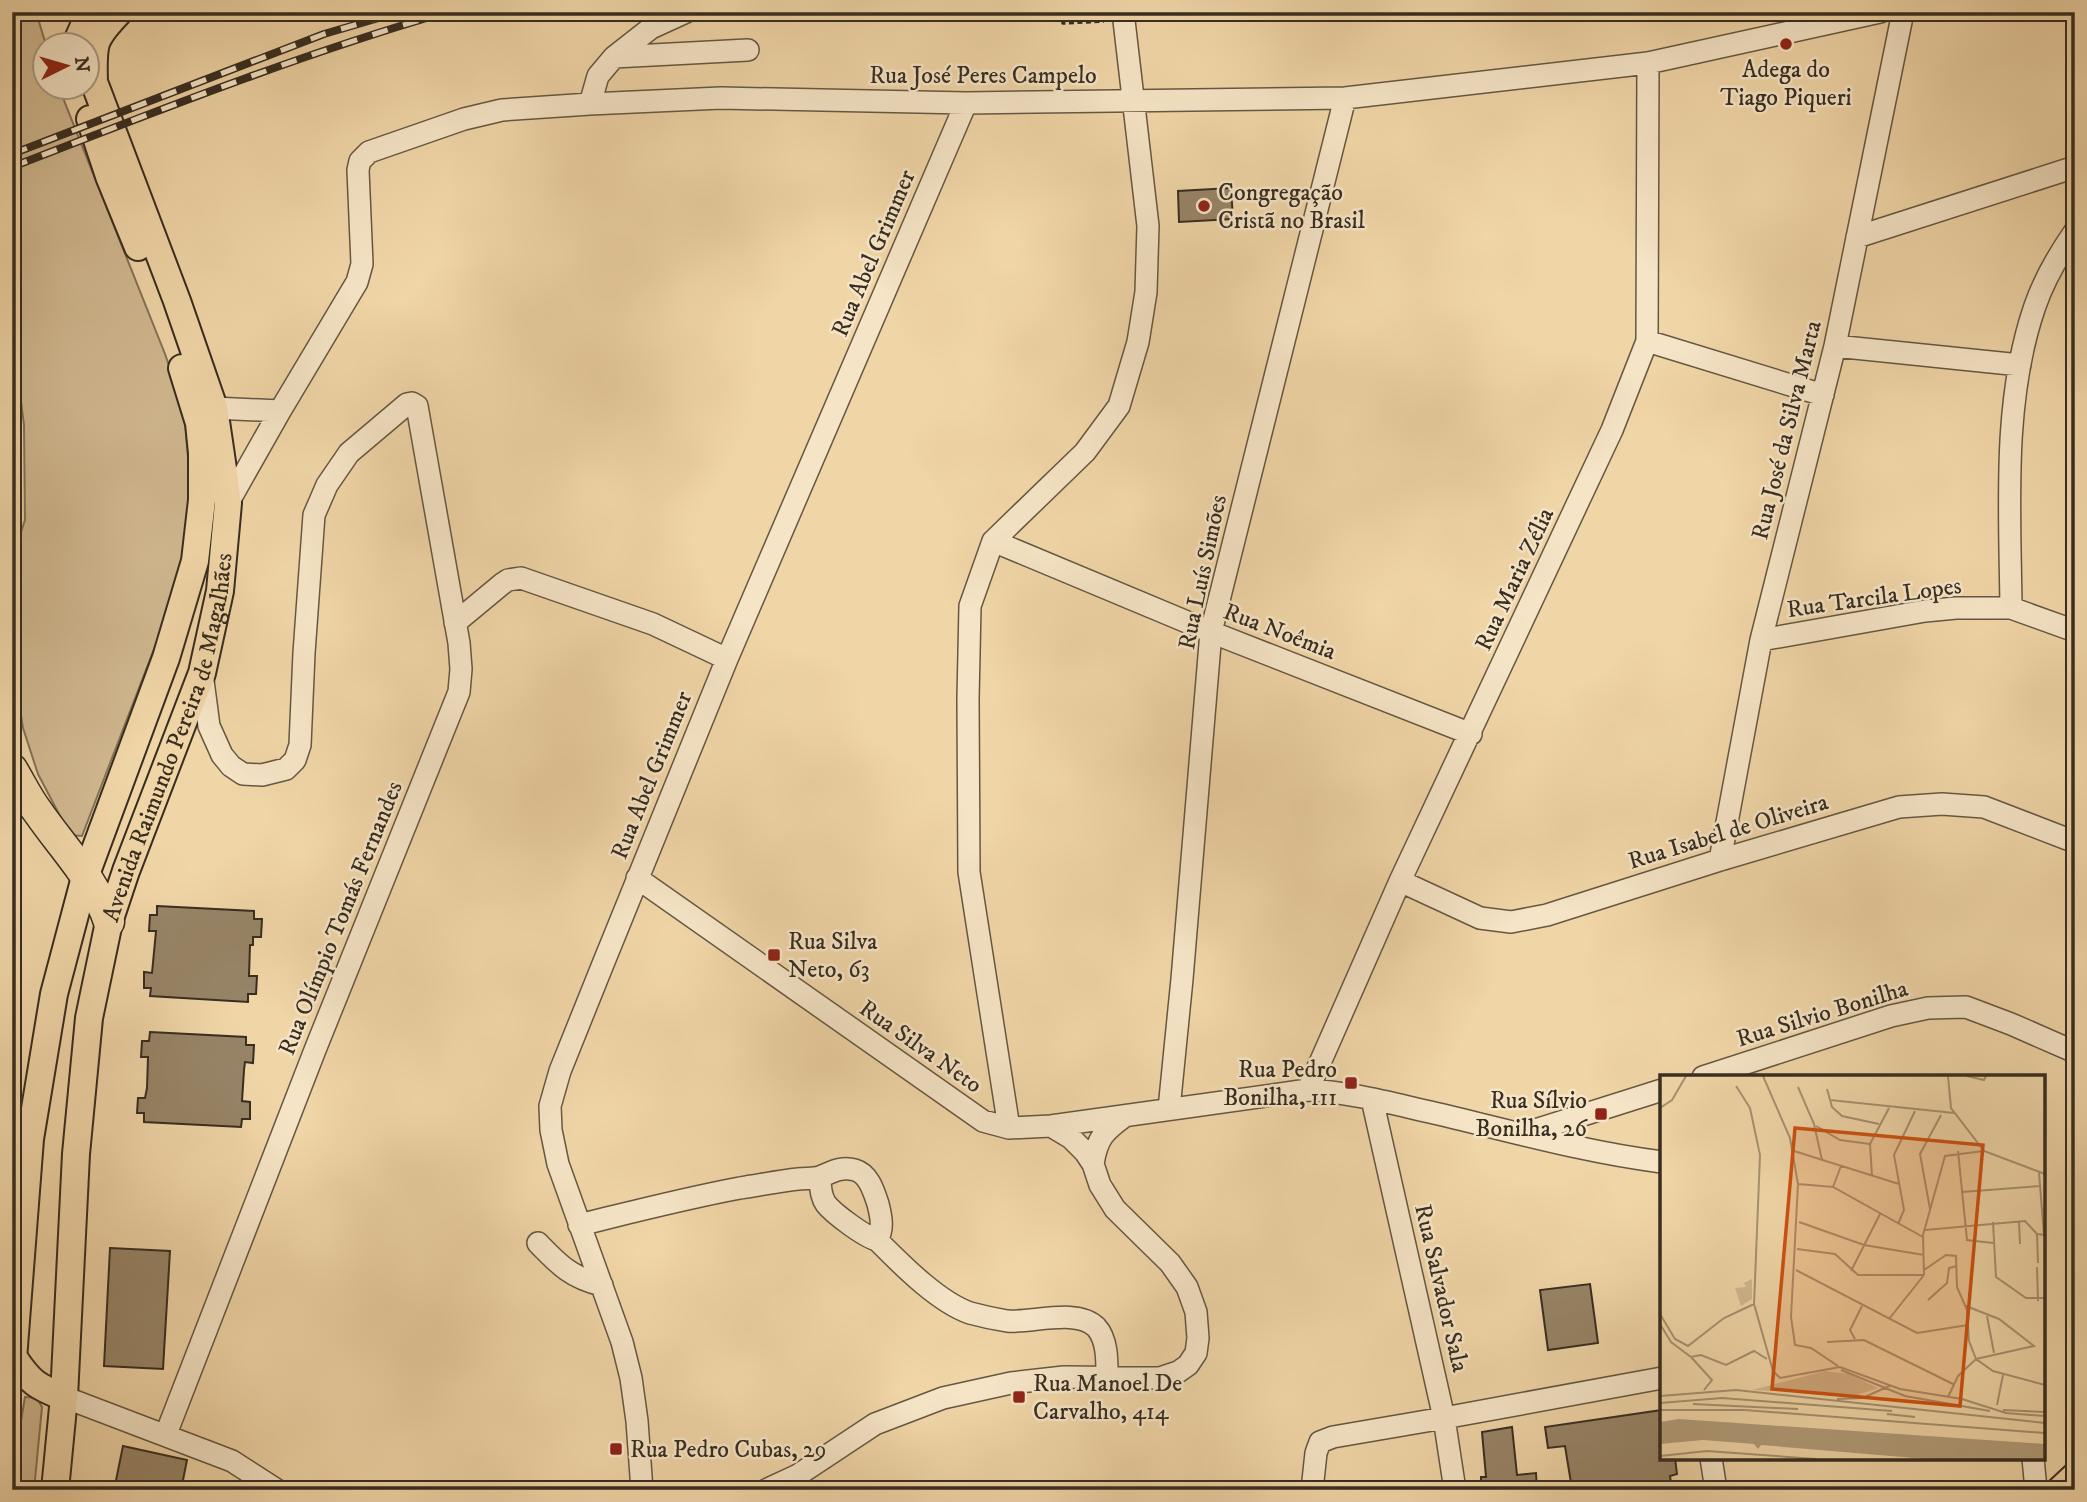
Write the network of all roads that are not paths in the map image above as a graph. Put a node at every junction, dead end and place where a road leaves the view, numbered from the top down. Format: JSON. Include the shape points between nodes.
{"nodes":[{"id":1,"x":90,"y":12,"type":"edge"},
{"id":2,"x":119,"y":12,"type":"edge"},
{"id":3,"x":685,"y":12,"type":"edge"},
{"id":4,"x":1880,"y":12,"type":"edge"},
{"id":5,"x":1903,"y":12,"type":"edge"},
{"id":6,"x":1123,"y":16,"type":"edge"},
{"id":7,"x":81,"y":32,"type":"edge"},
{"id":8,"x":748,"y":50,"type":"dead end"},
{"id":9,"x":614,"y":57,"type":"junction"},
{"id":10,"x":1648,"y":63,"type":"junction"},
{"id":11,"x":1345,"y":98,"type":"junction"},
{"id":12,"x":85,"y":102,"type":"edge"},
{"id":13,"x":1132,"y":102,"type":"junction"},
{"id":14,"x":966,"y":103,"type":"junction"},
{"id":15,"x":590,"y":104,"type":"junction"},
{"id":16,"x":2075,"y":167,"type":"edge"},
{"id":17,"x":2075,"y":231,"type":"edge"},
{"id":18,"x":1857,"y":237,"type":"junction"},
{"id":19,"x":1647,"y":341,"type":"junction"},
{"id":20,"x":1835,"y":346,"type":"junction"},
{"id":21,"x":2020,"y":365,"type":"junction"},
{"id":22,"x":1824,"y":395,"type":"junction"},
{"id":23,"x":214,"y":408,"type":"junction"},
{"id":24,"x":280,"y":411,"type":"junction"},
{"id":25,"x":228,"y":503,"type":"junction"},
{"id":26,"x":993,"y":541,"type":"junction"},
{"id":27,"x":2011,"y":608,"type":"junction"},
{"id":28,"x":455,"y":623,"type":"junction"},
{"id":29,"x":2075,"y":631,"type":"edge"},
{"id":30,"x":1211,"y":632,"type":"junction"},
{"id":31,"x":1761,"y":640,"type":"junction"},
{"id":32,"x":727,"y":659,"type":"junction"},
{"id":33,"x":202,"y":673,"type":"junction"},
{"id":34,"x":1471,"y":734,"type":"junction"},
{"id":35,"x":12,"y":769,"type":"edge"},
{"id":36,"x":2075,"y":842,"type":"edge"},
{"id":37,"x":1720,"y":860,"type":"junction"},
{"id":38,"x":85,"y":877,"type":"junction"},
{"id":39,"x":637,"y":878,"type":"junction"},
{"id":40,"x":1400,"y":881,"type":"junction"},
{"id":41,"x":109,"y":922,"type":"junction"},
{"id":42,"x":2075,"y":1052,"type":"edge"},
{"id":43,"x":1709,"y":1075,"type":"edge"},
{"id":44,"x":1308,"y":1090,"type":"junction"},
{"id":45,"x":1660,"y":1091,"type":"edge"},
{"id":46,"x":1372,"y":1099,"type":"junction"},
{"id":47,"x":1169,"y":1109,"type":"junction"},
{"id":48,"x":1126,"y":1115,"type":"junction"},
{"id":49,"x":1051,"y":1126,"type":"junction"},
{"id":50,"x":1009,"y":1128,"type":"junction"},
{"id":51,"x":1524,"y":1134,"type":"junction"},
{"id":52,"x":1660,"y":1162,"type":"edge"},
{"id":53,"x":1093,"y":1164,"type":"junction"},
{"id":54,"x":820,"y":1177,"type":"junction"},
{"id":55,"x":579,"y":1225,"type":"junction"},
{"id":56,"x":877,"y":1240,"type":"junction"},
{"id":57,"x":538,"y":1243,"type":"dead end"},
{"id":58,"x":602,"y":1286,"type":"junction"},
{"id":59,"x":13,"y":1365,"type":"edge"},
{"id":60,"x":1107,"y":1378,"type":"junction"},
{"id":61,"x":1660,"y":1378,"type":"edge"},
{"id":62,"x":64,"y":1396,"type":"junction"},
{"id":63,"x":1444,"y":1418,"type":"junction"},
{"id":64,"x":166,"y":1434,"type":"junction"},
{"id":65,"x":1711,"y":1460,"type":"edge"},
{"id":66,"x":2033,"y":1460,"type":"edge"},
{"id":67,"x":2075,"y":1476,"type":"edge"},
{"id":68,"x":794,"y":1482,"type":"edge"},
{"id":69,"x":55,"y":1490,"type":"edge"},
{"id":70,"x":277,"y":1490,"type":"edge"},
{"id":71,"x":642,"y":1490,"type":"edge"},
{"id":72,"x":766,"y":1490,"type":"edge"},
{"id":73,"x":1311,"y":1490,"type":"edge"},
{"id":74,"x":1455,"y":1490,"type":"edge"},
{"id":75,"x":1716,"y":1490,"type":"edge"},
{"id":76,"x":2036,"y":1490,"type":"edge"},
{"id":77,"x":2060,"y":1490,"type":"edge"}],
"edges":[{"from":1,"to":7,"type":"main road"},
{"from":2,"to":23,"type":"main road","name":"Avenida Raimundo Pereira de Magalhães","via":[[100,32],[93,52],[94,82]]},
{"from":3,"to":9,"type":"street","via":[[651,29]]},
{"from":4,"to":10,"type":"street","name":"Rua José Peres Campelo"},
{"from":5,"to":18,"type":"street","name":"Rua José da Silva Marta"},
{"from":6,"to":13,"type":"street"},
{"from":8,"to":9,"type":"street"},
{"from":9,"to":15,"type":"street","via":[[598,76]]},
{"from":10,"to":11,"type":"street","name":"Rua José Peres Campelo"},
{"from":10,"to":19,"type":"street","name":"Rua Maria Zélia"},
{"from":11,"to":13,"type":"street","name":"Rua José Peres Campelo"},
{"from":11,"to":30,"type":"street","name":"Rua Luís Simões"},
{"from":12,"to":38,"type":"main road","name":"Avenida Raimundo Pereira de Magalhães","via":[[109,176],[163,307],[199,423],[202,453],[195,561],[166,658]]},
{"from":13,"to":14,"type":"street","name":"Rua José Peres Campelo"},
{"from":13,"to":26,"type":"street","via":[[1148,226],[1146,292],[1138,342],[1119,406],[1085,452]]},
{"from":14,"to":15,"type":"street","name":"Rua José Peres Campelo","via":[[721,98]]},
{"from":14,"to":32,"type":"street","name":"Rua Abel Grimmer"},
{"from":15,"to":24,"type":"street","name":"Rua José Peres Campelo","via":[[502,110],[369,152],[358,170],[362,264],[358,282]]},
{"from":16,"to":18,"type":"street"},
{"from":17,"to":21,"type":"street","via":[[2035,306]]},
{"from":18,"to":20,"type":"street","name":"Rua José da Silva Marta"},
{"from":19,"to":22,"type":"street"},
{"from":19,"to":34,"type":"street","name":"Rua Maria Zélia","via":[[1612,430]]},
{"from":20,"to":21,"type":"street"},
{"from":20,"to":22,"type":"street","name":"Rua José da Silva Marta"},
{"from":21,"to":27,"type":"street","via":[[2010,438]]},
{"from":22,"to":31,"type":"street","name":"Rua José da Silva Marta"},
{"from":23,"to":24,"type":"street"},
{"from":23,"to":25,"type":"main road","name":"Avenida Raimundo Pereira de Magalhães"},
{"from":24,"to":25,"type":"street","name":"Rua José Peres Campelo"},
{"from":25,"to":33,"type":"main road","name":"Avenida Raimundo Pereira de Magalhães","via":[[220,591]]},
{"from":26,"to":30,"type":"street","name":"Rua Noêmia"},
{"from":26,"to":50,"type":"street","via":[[970,606],[969,872]]},
{"from":27,"to":29,"type":"street","name":"Rua Tarcila Lopes"},
{"from":27,"to":31,"type":"street","name":"Rua Tarcila Lopes","via":[[1925,611]]},
{"from":28,"to":32,"type":"street","via":[[502,584],[521,578],[653,624]]},
{"from":28,"to":33,"type":"street","name":"Rua Olímpio Tomás Fernandes","via":[[417,406],[412,403],[349,453],[314,515],[300,745],[286,769],[274,774],[243,774],[231,766],[209,726]]},
{"from":28,"to":64,"type":"street","name":"Rua Olímpio Tomás Fernandes","via":[[461,669],[451,716]]},
{"from":30,"to":34,"type":"street","name":"Rua Noêmia"},
{"from":30,"to":47,"type":"street","name":"Rua Luís Simões"},
{"from":31,"to":37,"type":"street","name":"Rua José da Silva Marta"},
{"from":32,"to":39,"type":"street","name":"Rua Abel Grimmer"},
{"from":33,"to":41,"type":"main road","name":"Avenida Raimundo Pereira de Magalhães"},
{"from":34,"to":40,"type":"street","name":"Rua Maria Zélia"},
{"from":35,"to":38,"type":"highway"},
{"from":36,"to":37,"type":"street","name":"Rua Isabel de Oliveira","via":[[1984,807],[1942,804],[1899,807]]},
{"from":37,"to":40,"type":"street","name":"Rua Isabel de Oliveira","via":[[1547,915],[1511,922],[1480,918]]},
{"from":38,"to":41,"type":"highway","via":[[105,907]]},
{"from":38,"to":59,"type":"main road","name":"Avenida Raimundo Pereira de Magalhães","via":[[54,994],[33,1115]]},
{"from":39,"to":50,"type":"street","name":"Rua Silva Neto","via":[[983,1121]]},
{"from":39,"to":55,"type":"street","name":"Rua Abel Grimmer","via":[[550,1106],[558,1164]]},
{"from":40,"to":44,"type":"street","name":"Rua Maria Zélia"},
{"from":41,"to":62,"type":"main road","name":"Avenida Raimundo Pereira de Magalhães","via":[[89,1018],[76,1154]]},
{"from":42,"to":43,"type":"street","name":"Rua Silvio Bonilha","via":[[1966,1007],[1928,1008]]},
{"from":44,"to":46,"type":"street"},
{"from":44,"to":47,"type":"street"},
{"from":45,"to":51,"type":"street"},
{"from":46,"to":51,"type":"street"},
{"from":46,"to":63,"type":"street","name":"Rua Salvador Sala"},
{"from":47,"to":48,"type":"street"},
{"from":48,"to":49,"type":"street"},
{"from":48,"to":53,"type":"street","via":[[1099,1140]]},
{"from":49,"to":50,"type":"street"},
{"from":49,"to":53,"type":"street","via":[[1078,1144]]},
{"from":51,"to":52,"type":"street","via":[[1612,1156]]},
{"from":53,"to":60,"type":"street","via":[[1115,1209],[1170,1263],[1186,1287],[1196,1312],[1198,1338],[1196,1353],[1178,1372],[1160,1378]]},
{"from":54,"to":55,"type":"street","via":[[711,1194]]},
{"from":54,"to":56,"type":"street","via":[[821,1193],[829,1207]]},
{"from":54,"to":56,"type":"street","via":[[845,1169],[866,1177],[881,1219]]},
{"from":55,"to":58,"type":"street","name":"Rua Abel Grimmer"},
{"from":56,"to":60,"type":"street","via":[[936,1294],[968,1312],[1008,1321],[1087,1320],[1104,1341]]},
{"from":57,"to":58,"type":"street","via":[[572,1275]]},
{"from":58,"to":71,"type":"street","name":"Rua Abel Grimmer","via":[[631,1378]]},
{"from":59,"to":62,"type":"main road","via":[[36,1385]]},
{"from":60,"to":68,"type":"street","via":[[1011,1383],[943,1398],[875,1424]]},
{"from":61,"to":63,"type":"street"},
{"from":62,"to":64,"type":"street"},
{"from":62,"to":69,"type":"main road","name":"Avenida Raimundo Pereira de Magalhães"},
{"from":63,"to":73,"type":"street","via":[[1320,1442]]},
{"from":63,"to":74,"type":"street","name":"Rua Salvador Sala"},
{"from":64,"to":70,"type":"street","via":[[232,1461]]},
{"from":65,"to":75,"type":"street"},
{"from":66,"to":76,"type":"street"},
{"from":67,"to":77,"type":"main road"},
{"from":68,"to":72,"type":"street"}]}
